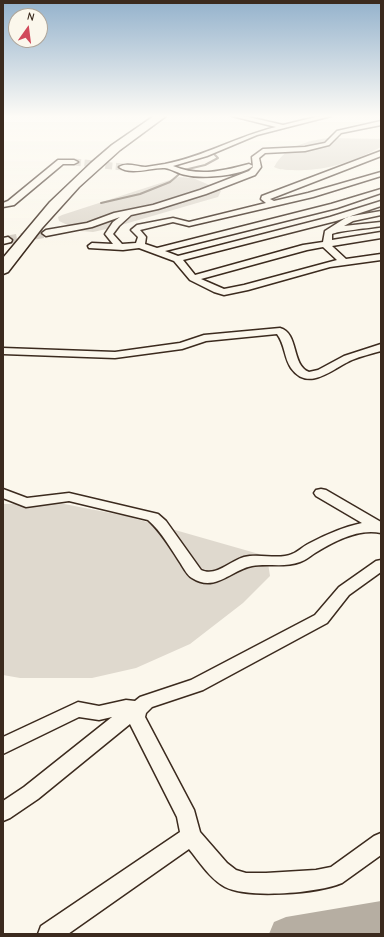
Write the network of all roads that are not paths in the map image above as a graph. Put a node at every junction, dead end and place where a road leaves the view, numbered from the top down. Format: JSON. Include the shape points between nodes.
{"nodes":[{"id":1,"x":104,"y":160,"type":"edge"},
{"id":2,"x":188,"y":160,"type":"edge"},
{"id":3,"x":256,"y":160,"type":"edge"},
{"id":4,"x":365,"y":160,"type":"edge"},
{"id":5,"x":74,"y":162,"type":"tunnel mouth"},
{"id":6,"x":166,"y":166,"type":"junction"},
{"id":7,"x":257,"y":166,"type":"junction"},
{"id":8,"x":123,"y":167,"type":"tunnel mouth"},
{"id":9,"x":381,"y":174,"type":"edge"},
{"id":10,"x":321,"y":176,"type":"junction"},
{"id":11,"x":344,"y":185,"type":"junction"},
{"id":12,"x":381,"y":192,"type":"edge"},
{"id":13,"x":310,"y":195,"type":"junction"},
{"id":14,"x":381,"y":203,"type":"edge"},
{"id":15,"x":272,"y":204,"type":"junction"},
{"id":16,"x":3,"y":205,"type":"edge"},
{"id":17,"x":334,"y":206,"type":"junction"},
{"id":18,"x":140,"y":210,"type":"junction"},
{"id":19,"x":381,"y":214,"type":"edge"},
{"id":20,"x":221,"y":216,"type":"junction"},
{"id":21,"x":381,"y":224,"type":"edge"},
{"id":22,"x":244,"y":229,"type":"junction"},
{"id":23,"x":333,"y":229,"type":"junction"},
{"id":24,"x":46,"y":233,"type":"tunnel mouth"},
{"id":25,"x":381,"y":234,"type":"edge"},
{"id":26,"x":259,"y":238,"type":"junction"},
{"id":27,"x":327,"y":243,"type":"junction"},
{"id":28,"x":140,"y":244,"type":"junction"},
{"id":29,"x":92,"y":246,"type":"dead end"},
{"id":30,"x":117,"y":246,"type":"junction"},
{"id":31,"x":156,"y":251,"type":"junction"},
{"id":32,"x":283,"y":253,"type":"junction"},
{"id":33,"x":381,"y":257,"type":"edge"},
{"id":34,"x":177,"y":259,"type":"junction"},
{"id":35,"x":344,"y":262,"type":"junction"},
{"id":36,"x":3,"y":269,"type":"edge"},
{"id":37,"x":193,"y":278,"type":"junction"},
{"id":38,"x":381,"y":347,"type":"edge"},
{"id":39,"x":3,"y":351,"type":"edge"},
{"id":40,"x":3,"y":493,"type":"edge"},
{"id":41,"x":321,"y":493,"type":"dead end"},
{"id":42,"x":379,"y":527,"type":"edge"},
{"id":43,"x":381,"y":565,"type":"edge"},
{"id":44,"x":138,"y":709,"type":"junction"},
{"id":45,"x":3,"y":746,"type":"edge"},
{"id":46,"x":3,"y":812,"type":"edge"},
{"id":47,"x":191,"y":836,"type":"junction"},
{"id":48,"x":381,"y":843,"type":"edge"},
{"id":49,"x":50,"y":934,"type":"edge"}],
"edges":[{"from":1,"to":36,"type":"highway","via":[[69,190],[29,234]]},
{"from":2,"to":6,"type":"street"},
{"from":3,"to":7,"type":"street"},
{"from":4,"to":10,"type":"street"},
{"from":5,"to":16,"type":"street","via":[[61,162],[11,203]]},
{"from":6,"to":7,"type":"street","via":[[182,173],[204,176]]},
{"from":6,"to":8,"type":"street","via":[[145,169]]},
{"from":7,"to":18,"type":"street","via":[[252,173],[220,186]]},
{"from":9,"to":11,"type":"street"},
{"from":10,"to":11,"type":"street"},
{"from":10,"to":15,"type":"street","via":[[265,198]]},
{"from":11,"to":13,"type":"street"},
{"from":12,"to":17,"type":"street"},
{"from":13,"to":15,"type":"street"},
{"from":13,"to":17,"type":"street"},
{"from":14,"to":26,"type":"street","via":[[333,219]]},
{"from":15,"to":20,"type":"street"},
{"from":17,"to":22,"type":"street"},
{"from":18,"to":24,"type":"street","via":[[71,229]]},
{"from":18,"to":30,"type":"street","via":[[122,218],[110,230],[109,234]]},
{"from":19,"to":23,"type":"street","via":[[350,219]]},
{"from":20,"to":22,"type":"street"},
{"from":20,"to":28,"type":"street","via":[[189,224],[173,220],[140,227],[135,230],[142,237]]},
{"from":21,"to":23,"type":"street"},
{"from":22,"to":26,"type":"street"},
{"from":22,"to":31,"type":"street"},
{"from":23,"to":27,"type":"street","via":[[328,233]]},
{"from":25,"to":27,"type":"street"},
{"from":26,"to":32,"type":"street"},
{"from":26,"to":34,"type":"street"},
{"from":27,"to":32,"type":"street"},
{"from":27,"to":35,"type":"street","via":[[332,252]]},
{"from":28,"to":30,"type":"street"},
{"from":28,"to":31,"type":"street"},
{"from":29,"to":30,"type":"street"},
{"from":31,"to":34,"type":"street"},
{"from":32,"to":37,"type":"street"},
{"from":33,"to":35,"type":"street"},
{"from":34,"to":37,"type":"street"},
{"from":35,"to":37,"type":"street","via":[[231,292],[216,290]]},
{"from":38,"to":39,"type":"street","via":[[348,358],[312,376],[296,368],[285,336],[280,330],[204,338],[182,346],[116,355]]},
{"from":40,"to":42,"type":"street","via":[[26,503],[69,497],[153,517],[161,524],[196,574],[208,578],[252,560],[282,562],[296,559],[311,549],[353,530]]},
{"from":41,"to":42,"type":"street"},
{"from":43,"to":44,"type":"street","via":[[339,595],[321,619],[197,685],[146,702]]},
{"from":44,"to":45,"type":"street","via":[[126,708],[99,713],[78,709]]},
{"from":44,"to":46,"type":"street"},
{"from":44,"to":47,"type":"street","via":[[136,717],[139,725],[187,816]]},
{"from":47,"to":48,"type":"street","via":[[220,870],[232,879],[246,883],[316,880],[335,876]]},
{"from":47,"to":49,"type":"street"}]}
